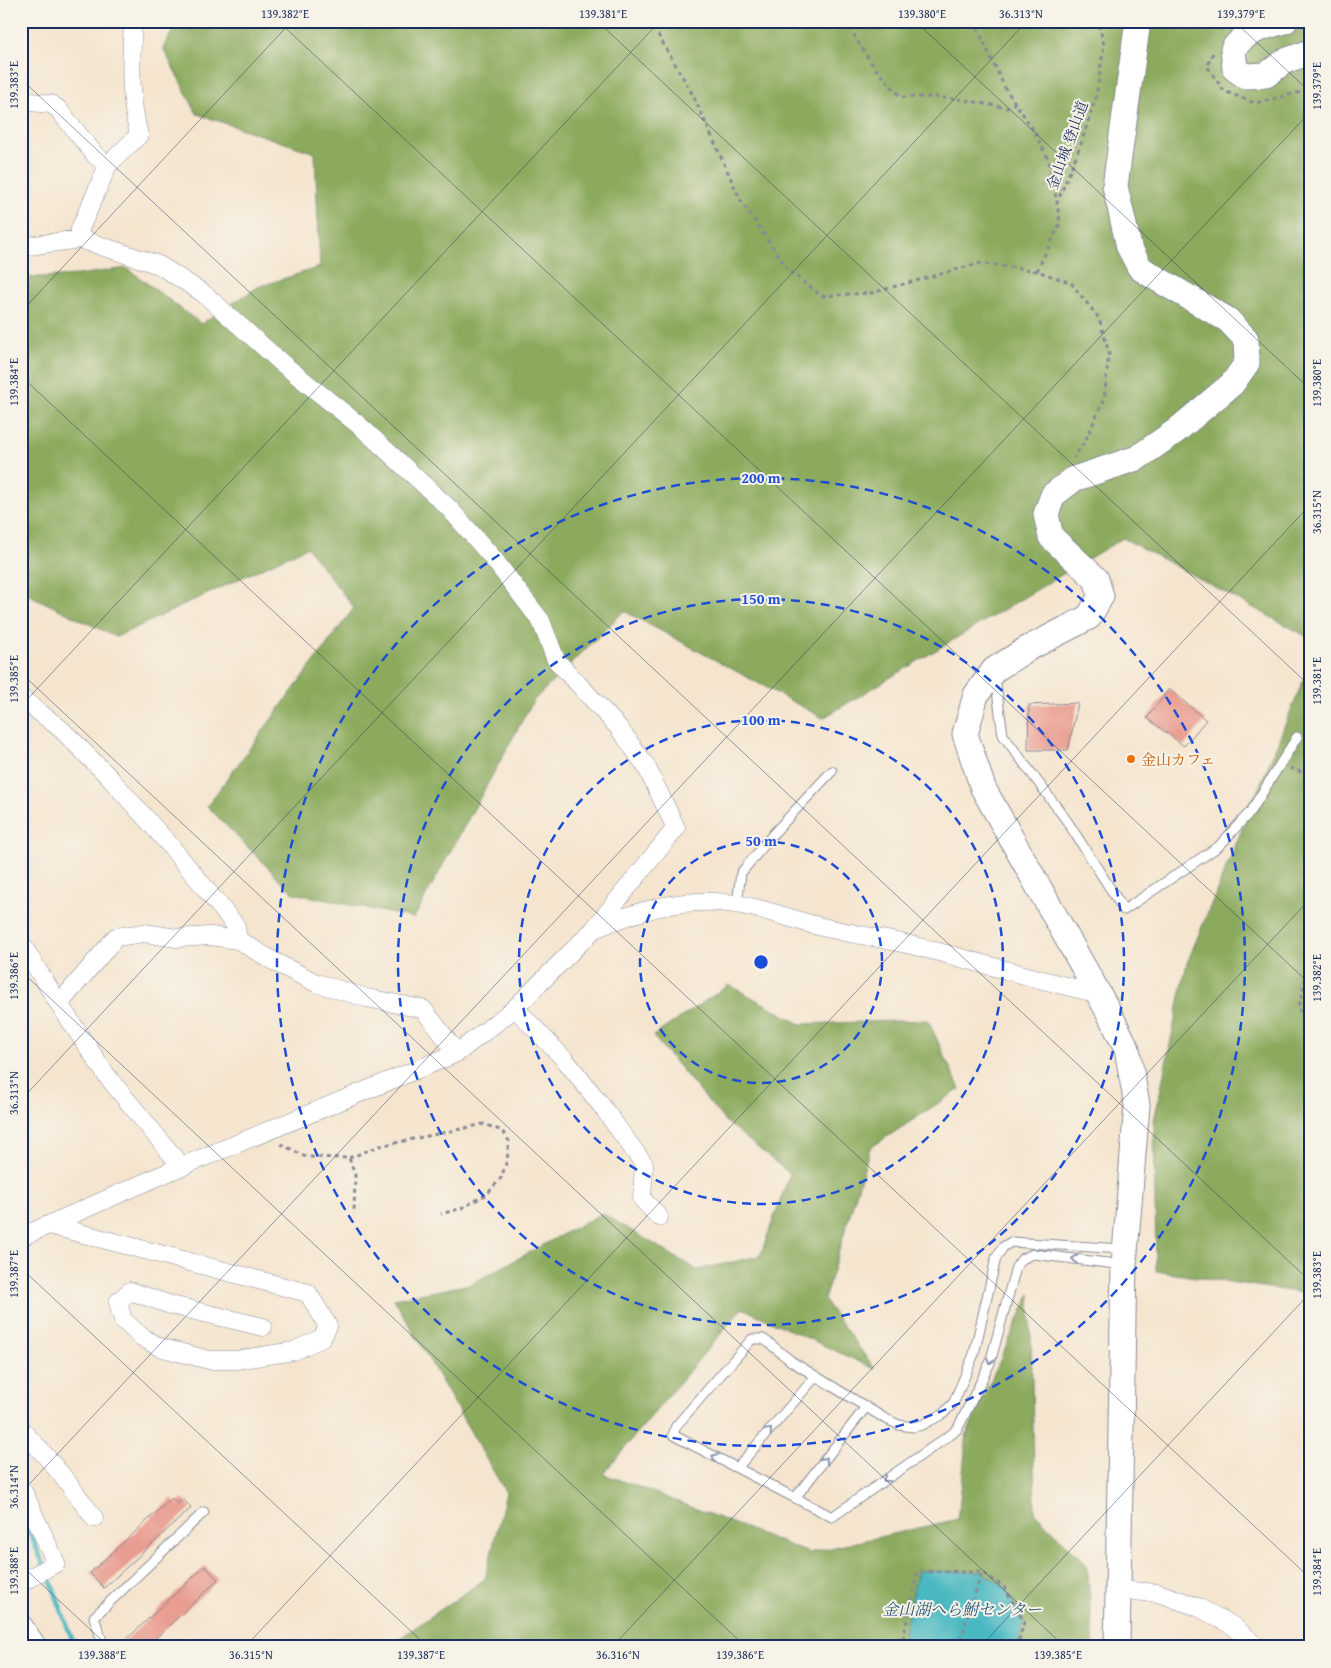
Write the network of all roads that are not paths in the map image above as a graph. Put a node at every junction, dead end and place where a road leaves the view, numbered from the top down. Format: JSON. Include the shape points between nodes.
{"nodes":[{"id":1,"x":133,"y":21,"type":"edge"},
{"id":2,"x":1138,"y":21,"type":"edge"},
{"id":3,"x":1285,"y":21,"type":"edge"},
{"id":4,"x":1310,"y":52,"type":"edge"},
{"id":5,"x":21,"y":101,"type":"edge"},
{"id":6,"x":108,"y":165,"type":"junction"},
{"id":7,"x":80,"y":239,"type":"junction"},
{"id":8,"x":21,"y":247,"type":"edge"},
{"id":9,"x":994,"y":670,"type":"junction"},
{"id":10,"x":21,"y":698,"type":"edge"},
{"id":11,"x":1297,"y":737,"type":"dead end"},
{"id":12,"x":832,"y":771,"type":"dead end"},
{"id":13,"x":737,"y":903,"type":"junction"},
{"id":14,"x":594,"y":929,"type":"junction"},
{"id":15,"x":238,"y":940,"type":"junction"},
{"id":16,"x":21,"y":943,"type":"edge"},
{"id":17,"x":1098,"y":994,"type":"junction"},
{"id":18,"x":59,"y":1004,"type":"junction"},
{"id":19,"x":515,"y":1008,"type":"junction"},
{"id":20,"x":457,"y":1053,"type":"junction"},
{"id":21,"x":182,"y":1167,"type":"junction"},
{"id":22,"x":659,"y":1217,"type":"dead end"},
{"id":23,"x":49,"y":1225,"type":"junction"},
{"id":24,"x":21,"y":1237,"type":"edge"},
{"id":25,"x":1124,"y":1257,"type":"junction"},
{"id":26,"x":263,"y":1327,"type":"dead end"},
{"id":27,"x":816,"y":1376,"type":"junction"},
{"id":28,"x":866,"y":1407,"type":"junction"},
{"id":29,"x":21,"y":1430,"type":"edge"},
{"id":30,"x":737,"y":1468,"type":"junction"},
{"id":31,"x":24,"y":1493,"type":"dead end"},
{"id":32,"x":795,"y":1498,"type":"junction"},
{"id":33,"x":204,"y":1512,"type":"dead end"},
{"id":34,"x":94,"y":1518,"type":"dead end"},
{"id":35,"x":21,"y":1583,"type":"edge"},
{"id":36,"x":1118,"y":1590,"type":"junction"},
{"id":37,"x":21,"y":1628,"type":"edge"},
{"id":38,"x":34,"y":1647,"type":"edge"},
{"id":39,"x":104,"y":1647,"type":"edge"},
{"id":40,"x":1117,"y":1647,"type":"edge"},
{"id":41,"x":1258,"y":1647,"type":"edge"}],
"edges":[{"from":1,"to":6,"type":"street","via":[[131,76],[139,135]]},
{"from":2,"to":9,"type":"street","via":[[1115,186],[1129,247],[1140,268],[1228,320],[1246,339],[1247,363],[1232,384],[1176,431],[1137,458],[1074,479],[1053,495],[1046,514],[1051,537],[1096,579],[1101,596],[1089,617]]},
{"from":3,"to":4,"type":"street","via":[[1259,28],[1241,38],[1233,49],[1235,69],[1245,76],[1266,75],[1285,61]]},
{"from":5,"to":6,"type":"street","via":[[51,104],[58,109],[96,156]]},
{"from":6,"to":7,"type":"street","via":[[80,229]]},
{"from":7,"to":8,"type":"street"},
{"from":7,"to":14,"type":"street","via":[[159,265],[203,293],[360,426],[449,508],[492,557],[540,621],[556,660],[619,728],[646,766],[676,828]]},
{"from":9,"to":11,"type":"lane","via":[[1003,735],[1067,821],[1124,910],[1219,846],[1251,811]]},
{"from":9,"to":17,"type":"street","via":[[976,695],[965,734],[983,788]]},
{"from":10,"to":15,"type":"street","via":[[61,729],[108,776],[236,926]]},
{"from":12,"to":13,"type":"lane","via":[[741,873]]},
{"from":13,"to":14,"type":"street","via":[[676,903],[628,915]]},
{"from":13,"to":17,"type":"street","via":[[819,927],[914,946]]},
{"from":14,"to":19,"type":"street"},
{"from":15,"to":18,"type":"street","via":[[211,936],[177,938],[144,933],[116,937]]},
{"from":15,"to":20,"type":"street","via":[[316,982],[367,998],[423,1009]]},
{"from":16,"to":18,"type":"street"},
{"from":17,"to":25,"type":"street","via":[[1127,1049],[1137,1105]]},
{"from":18,"to":21,"type":"street","via":[[107,1076]]},
{"from":19,"to":20,"type":"street"},
{"from":19,"to":22,"type":"street","via":[[566,1061],[644,1164],[642,1199]]},
{"from":20,"to":21,"type":"street"},
{"from":21,"to":23,"type":"street"},
{"from":23,"to":24,"type":"street"},
{"from":23,"to":26,"type":"street","via":[[308,1293],[328,1326],[322,1338],[294,1351],[236,1360],[209,1360],[159,1347],[142,1337],[123,1320],[118,1302],[130,1291],[172,1305]]},
{"from":25,"to":28,"type":"lane","via":[[1011,1242],[996,1258],[974,1354],[954,1402],[943,1414],[913,1427],[892,1421]]},
{"from":25,"to":32,"type":"lane","one_way":true,"via":[[1033,1254],[1022,1259],[1016,1267],[990,1363],[958,1428],[832,1517]]},
{"from":25,"to":36,"type":"street"},
{"from":27,"to":28,"type":"lane"},
{"from":30,"to":27,"type":"lane","one_way":true},
{"from":30,"to":27,"type":"lane","one_way":true,"via":[[673,1435],[676,1426],[752,1339],[770,1343]]},
{"from":32,"to":28,"type":"lane","one_way":true},
{"from":29,"to":34,"type":"street","via":[[71,1485]]},
{"from":30,"to":32,"type":"lane"},
{"from":31,"to":35,"type":"street","via":[[56,1563]]},
{"from":33,"to":39,"type":"lane","via":[[94,1617]]},
{"from":36,"to":40,"type":"street"},
{"from":36,"to":41,"type":"street","via":[[1158,1593],[1198,1607],[1233,1626]]},
{"from":37,"to":38,"type":"street"}]}
